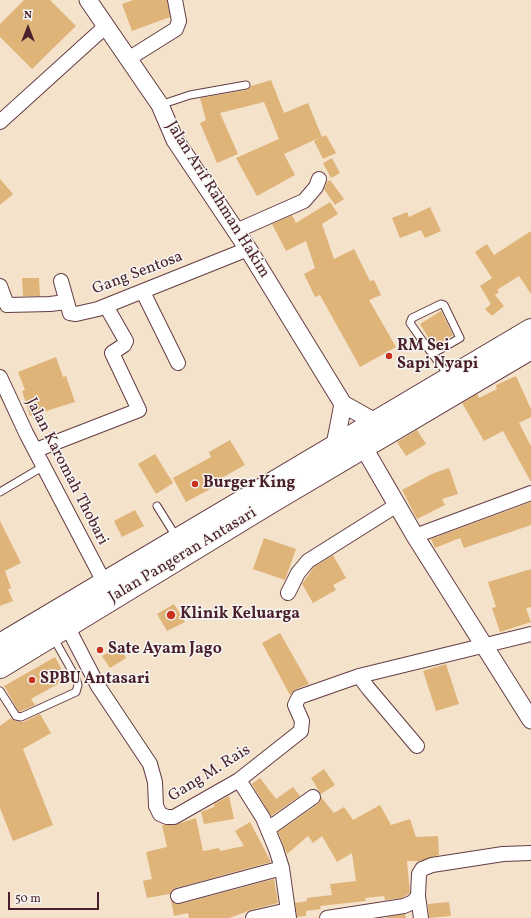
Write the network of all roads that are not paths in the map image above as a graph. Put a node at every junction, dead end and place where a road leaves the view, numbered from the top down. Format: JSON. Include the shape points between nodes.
{"nodes":[{"id":1,"x":88,"y":0,"type":"edge"},
{"id":2,"x":175,"y":0,"type":"edge"},
{"id":3,"x":106,"y":26,"type":"junction"},
{"id":4,"x":128,"y":59,"type":"junction"},
{"id":5,"x":246,"y":85,"type":"dead end"},
{"id":6,"x":160,"y":105,"type":"junction"},
{"id":7,"x":0,"y":122,"type":"edge"},
{"id":8,"x":319,"y":179,"type":"dead end"},
{"id":9,"x":236,"y":231,"type":"junction"},
{"id":10,"x":248,"y":249,"type":"junction"},
{"id":11,"x":61,"y":280,"type":"dead end"},
{"id":12,"x":0,"y":286,"type":"edge"},
{"id":13,"x":143,"y":292,"type":"junction"},
{"id":14,"x":66,"y":302,"type":"junction"},
{"id":15,"x":106,"y":306,"type":"junction"},
{"id":16,"x":531,"y":330,"type":"edge"},
{"id":17,"x":432,"y":354,"type":"junction"},
{"id":18,"x":529,"y":355,"type":"edge"},
{"id":19,"x":178,"y":363,"type":"dead end"},
{"id":20,"x":0,"y":377,"type":"edge"},
{"id":21,"x":450,"y":378,"type":"junction"},
{"id":22,"x":5,"y":402,"type":"edge"},
{"id":23,"x":343,"y":404,"type":"junction"},
{"id":24,"x":375,"y":422,"type":"junction"},
{"id":25,"x":335,"y":445,"type":"junction"},
{"id":26,"x":364,"y":448,"type":"junction"},
{"id":27,"x":36,"y":450,"type":"junction"},
{"id":28,"x":44,"y":466,"type":"junction"},
{"id":29,"x":0,"y":492,"type":"edge"},
{"id":30,"x":531,"y":493,"type":"edge"},
{"id":31,"x":397,"y":505,"type":"junction"},
{"id":32,"x":157,"y":506,"type":"dead end"},
{"id":33,"x":415,"y":536,"type":"junction"},
{"id":34,"x":177,"y":538,"type":"junction"},
{"id":35,"x":104,"y":582,"type":"junction"},
{"id":36,"x":288,"y":593,"type":"dead end"},
{"id":37,"x":59,"y":631,"type":"junction"},
{"id":38,"x":531,"y":634,"type":"edge"},
{"id":39,"x":0,"y":645,"type":"edge"},
{"id":40,"x":484,"y":646,"type":"junction"},
{"id":41,"x":0,"y":666,"type":"edge"},
{"id":42,"x":359,"y":676,"type":"junction"},
{"id":43,"x":0,"y":691,"type":"edge"},
{"id":44,"x":531,"y":720,"type":"edge"},
{"id":45,"x":417,"y":746,"type":"dead end"},
{"id":46,"x":238,"y":780,"type":"junction"},
{"id":47,"x":313,"y":797,"type":"dead end"},
{"id":48,"x":268,"y":829,"type":"junction"},
{"id":49,"x":531,"y":853,"type":"edge"},
{"id":50,"x":282,"y":868,"type":"junction"},
{"id":51,"x":178,"y":896,"type":"dead end"},
{"id":52,"x":418,"y":896,"type":"junction"},
{"id":53,"x":289,"y":914,"type":"edge"},
{"id":54,"x":253,"y":918,"type":"edge"},
{"id":55,"x":327,"y":918,"type":"edge"},
{"id":56,"x":421,"y":918,"type":"edge"}],
"edges":[{"from":1,"to":3,"type":"street","name":"Jalan Arif Rahman Hakim"},
{"from":2,"to":4,"type":"street","via":[[179,21],[176,29]]},
{"from":3,"to":4,"type":"street","name":"Jalan Arif Rahman Hakim"},
{"from":3,"to":7,"type":"street"},
{"from":4,"to":6,"type":"street","name":"Jalan Arif Rahman Hakim"},
{"from":5,"to":6,"type":"lane","via":[[190,95]]},
{"from":6,"to":9,"type":"street","name":"Jalan Arif Rahman Hakim","via":[[175,140]]},
{"from":8,"to":9,"type":"street","via":[[316,187],[304,201]]},
{"from":9,"to":10,"type":"street","name":"Jalan Arif Rahman Hakim"},
{"from":10,"to":13,"type":"street","name":"Gang Sentosa"},
{"from":10,"to":23,"type":"street","name":"Jalan Arif Rahman Hakim"},
{"from":11,"to":14,"type":"street"},
{"from":12,"to":14,"type":"street","via":[[7,305]]},
{"from":13,"to":15,"type":"street","name":"Gang Sentosa"},
{"from":13,"to":19,"type":"street"},
{"from":14,"to":15,"type":"street","name":"Gang Sentosa","via":[[70,313],[76,314]]},
{"from":15,"to":27,"type":"street","via":[[126,341],[112,353],[139,410]]},
{"from":16,"to":21,"type":"main road","name":"Jalan Pangeran Antasari"},
{"from":17,"to":17,"type":"lane","via":[[460,338],[444,305],[441,304],[410,320]]},
{"from":17,"to":21,"type":"lane"},
{"from":18,"to":26,"type":"main road","name":"Jalan Pangeran Antasari"},
{"from":20,"to":22,"type":"street","name":"Jalan Karomah Thobari"},
{"from":21,"to":24,"type":"main road","name":"Jalan Pangeran Antasari"},
{"from":22,"to":27,"type":"street","name":"Jalan Karomah Thobari"},
{"from":23,"to":24,"type":"street","name":"Jalan Arif Rahman Hakim"},
{"from":23,"to":25,"type":"street"},
{"from":24,"to":25,"type":"main road","name":"Jalan Pangeran Antasari"},
{"from":25,"to":34,"type":"main road","name":"Jalan Pangeran Antasari"},
{"from":26,"to":31,"type":"street"},
{"from":26,"to":37,"type":"main road","name":"Jalan Pangeran Antasari"},
{"from":27,"to":28,"type":"street","name":"Jalan Karomah Thobari"},
{"from":28,"to":29,"type":"lane"},
{"from":28,"to":35,"type":"street","name":"Jalan Karomah Thobari"},
{"from":30,"to":33,"type":"street"},
{"from":31,"to":33,"type":"street"},
{"from":31,"to":36,"type":"street","via":[[308,561]]},
{"from":32,"to":34,"type":"lane"},
{"from":33,"to":40,"type":"street"},
{"from":34,"to":35,"type":"main road","name":"Jalan Pangeran Antasari"},
{"from":35,"to":39,"type":"main road","name":"Jalan Pangeran Antasari"},
{"from":37,"to":41,"type":"main road","name":"Jalan Pangeran Antasari"},
{"from":37,"to":43,"type":"lane","via":[[78,685],[76,692],[20,717],[16,716]]},
{"from":37,"to":46,"type":"street","name":"Gang M. Rais","via":[[150,764],[155,782],[156,806],[160,814],[174,817]]},
{"from":38,"to":40,"type":"street","name":"Gang M. Rais"},
{"from":40,"to":42,"type":"street","name":"Gang M. Rais"},
{"from":40,"to":44,"type":"street"},
{"from":42,"to":45,"type":"street"},
{"from":42,"to":46,"type":"street","name":"Gang M. Rais","via":[[299,697],[295,705],[302,721],[301,732]]},
{"from":46,"to":48,"type":"street"},
{"from":47,"to":48,"type":"street"},
{"from":48,"to":50,"type":"street"},
{"from":49,"to":52,"type":"street","via":[[503,854],[432,865],[422,869],[419,874]]},
{"from":50,"to":51,"type":"street"},
{"from":50,"to":53,"type":"street"},
{"from":52,"to":55,"type":"street","via":[[404,906]]},
{"from":52,"to":56,"type":"street"},
{"from":53,"to":54,"type":"street"}]}
